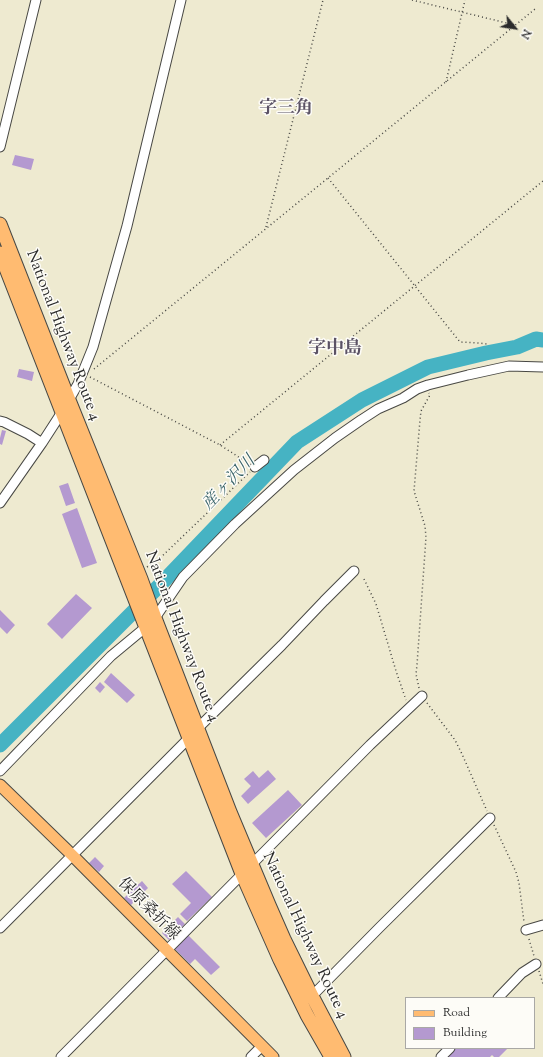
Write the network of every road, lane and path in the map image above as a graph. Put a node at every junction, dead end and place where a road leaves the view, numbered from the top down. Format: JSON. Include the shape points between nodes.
{"nodes":[{"id":1,"x":36,"y":0,"type":"edge"},
{"id":2,"x":181,"y":0,"type":"edge"},
{"id":3,"x":323,"y":0,"type":"edge"},
{"id":4,"x":412,"y":0,"type":"edge"},
{"id":5,"x":465,"y":0,"type":"edge"},
{"id":6,"x":536,"y":9,"type":"dead end"},
{"id":7,"x":462,"y":12,"type":"junction"},
{"id":8,"x":515,"y":25,"type":"junction"},
{"id":9,"x":446,"y":82,"type":"junction"},
{"id":10,"x":0,"y":147,"type":"edge"},
{"id":11,"x":328,"y":178,"type":"junction"},
{"id":12,"x":543,"y":181,"type":"edge"},
{"id":13,"x":0,"y":224,"type":"edge"},
{"id":14,"x":266,"y":228,"type":"junction"},
{"id":15,"x":0,"y":253,"type":"edge"},
{"id":16,"x":415,"y":286,"type":"junction"},
{"id":17,"x":487,"y":344,"type":"dead end"},
{"id":18,"x":543,"y":367,"type":"edge"},
{"id":19,"x":83,"y":373,"type":"junction"},
{"id":20,"x":428,"y":385,"type":"junction"},
{"id":21,"x":69,"y":400,"type":"junction"},
{"id":22,"x":62,"y":412,"type":"junction"},
{"id":23,"x":0,"y":421,"type":"edge"},
{"id":24,"x":42,"y":443,"type":"junction"},
{"id":25,"x":220,"y":445,"type":"junction"},
{"id":26,"x":264,"y":460,"type":"dead end"},
{"id":27,"x":255,"y":467,"type":"junction"},
{"id":28,"x":0,"y":502,"type":"edge"},
{"id":29,"x":354,"y":572,"type":"dead end"},
{"id":30,"x":140,"y":575,"type":"junction"},
{"id":31,"x":364,"y":579,"type":"dead end"},
{"id":32,"x":149,"y":620,"type":"junction"},
{"id":33,"x":422,"y":696,"type":"junction"},
{"id":34,"x":409,"y":708,"type":"junction"},
{"id":35,"x":198,"y":728,"type":"junction"},
{"id":36,"x":189,"y":738,"type":"junction"},
{"id":37,"x":0,"y":771,"type":"edge"},
{"id":38,"x":0,"y":785,"type":"edge"},
{"id":39,"x":490,"y":818,"type":"junction"},
{"id":40,"x":72,"y":855,"type":"junction"},
{"id":41,"x":252,"y":864,"type":"junction"},
{"id":42,"x":242,"y":874,"type":"junction"},
{"id":43,"x":543,"y":925,"type":"edge"},
{"id":44,"x":0,"y":928,"type":"edge"},
{"id":45,"x":526,"y":930,"type":"junction"},
{"id":46,"x":166,"y":950,"type":"junction"},
{"id":47,"x":536,"y":964,"type":"junction"},
{"id":48,"x":543,"y":984,"type":"edge"},
{"id":49,"x":312,"y":996,"type":"junction"},
{"id":50,"x":499,"y":997,"type":"edge"},
{"id":51,"x":262,"y":1046,"type":"junction"},
{"id":52,"x":449,"y":1049,"type":"edge"},
{"id":53,"x":61,"y":1057,"type":"edge"},
{"id":54,"x":251,"y":1057,"type":"edge"},
{"id":55,"x":273,"y":1057,"type":"edge"},
{"id":56,"x":331,"y":1057,"type":"edge"},
{"id":57,"x":344,"y":1057,"type":"edge"},
{"id":58,"x":441,"y":1057,"type":"edge"}],
"edges":[{"from":1,"to":10,"type":"street"},
{"from":2,"to":19,"type":"street","via":[[128,226],[94,347]]},
{"from":3,"to":14,"type":"path"},
{"from":4,"to":7,"type":"path"},
{"from":5,"to":7,"type":"path"},
{"from":6,"to":8,"type":"path"},
{"from":7,"to":8,"type":"path"},
{"from":7,"to":9,"type":"path"},
{"from":8,"to":9,"type":"path"},
{"from":9,"to":11,"type":"path"},
{"from":11,"to":14,"type":"path"},
{"from":11,"to":16,"type":"path"},
{"from":12,"to":16,"type":"path"},
{"from":13,"to":21,"type":"highway","name":"National Highway Route 4"},
{"from":14,"to":19,"type":"path","via":[[93,370]]},
{"from":15,"to":22,"type":"highway","name":"National Highway Route 4"},
{"from":16,"to":17,"type":"path","via":[[460,342]]},
{"from":16,"to":25,"type":"path"},
{"from":18,"to":20,"type":"street","via":[[509,366]]},
{"from":19,"to":21,"type":"street"},
{"from":19,"to":25,"type":"path"},
{"from":20,"to":32,"type":"street","via":[[378,409],[294,470],[188,571]]},
{"from":20,"to":33,"type":"path","via":[[430,395],[421,411],[414,491],[426,532],[416,674]]},
{"from":21,"to":22,"type":"street"},
{"from":21,"to":30,"type":"highway","name":"National Highway Route 4"},
{"from":22,"to":24,"type":"street"},
{"from":22,"to":32,"type":"highway","name":"National Highway Route 4","via":[[131,589]]},
{"from":23,"to":24,"type":"street"},
{"from":24,"to":28,"type":"street"},
{"from":25,"to":27,"type":"path"},
{"from":26,"to":27,"type":"street"},
{"from":27,"to":30,"type":"path"},
{"from":29,"to":35,"type":"street"},
{"from":30,"to":32,"type":"highway","name":"National Highway Route 4"},
{"from":31,"to":34,"type":"path","via":[[376,604]]},
{"from":32,"to":35,"type":"highway","name":"National Highway Route 4"},
{"from":32,"to":36,"type":"highway","name":"National Highway Route 4"},
{"from":32,"to":37,"type":"street"},
{"from":33,"to":34,"type":"street"},
{"from":33,"to":39,"type":"path","via":[[452,735]]},
{"from":34,"to":41,"type":"street"},
{"from":35,"to":41,"type":"highway","name":"National Highway Route 4"},
{"from":36,"to":40,"type":"street"},
{"from":36,"to":42,"type":"highway","name":"National Highway Route 4"},
{"from":38,"to":40,"type":"main road","name":"保原桑折線"},
{"from":39,"to":45,"type":"path","via":[[516,872]]},
{"from":39,"to":49,"type":"street"},
{"from":40,"to":44,"type":"street"},
{"from":40,"to":46,"type":"main road","name":"保原桑折線"},
{"from":41,"to":42,"type":"street"},
{"from":41,"to":49,"type":"highway","name":"National Highway Route 4"},
{"from":42,"to":46,"type":"street"},
{"from":42,"to":56,"type":"highway","name":"National Highway Route 4","via":[[280,960]]},
{"from":43,"to":45,"type":"street"},
{"from":45,"to":47,"type":"path"},
{"from":46,"to":51,"type":"main road","name":"保原桑折線"},
{"from":46,"to":53,"type":"street"},
{"from":47,"to":48,"type":"path"},
{"from":47,"to":50,"type":"street","via":[[522,972]]},
{"from":49,"to":57,"type":"highway","name":"National Highway Route 4"},
{"from":51,"to":54,"type":"street"},
{"from":51,"to":55,"type":"main road","name":"保原桑折線"},
{"from":52,"to":58,"type":"street"}]}
